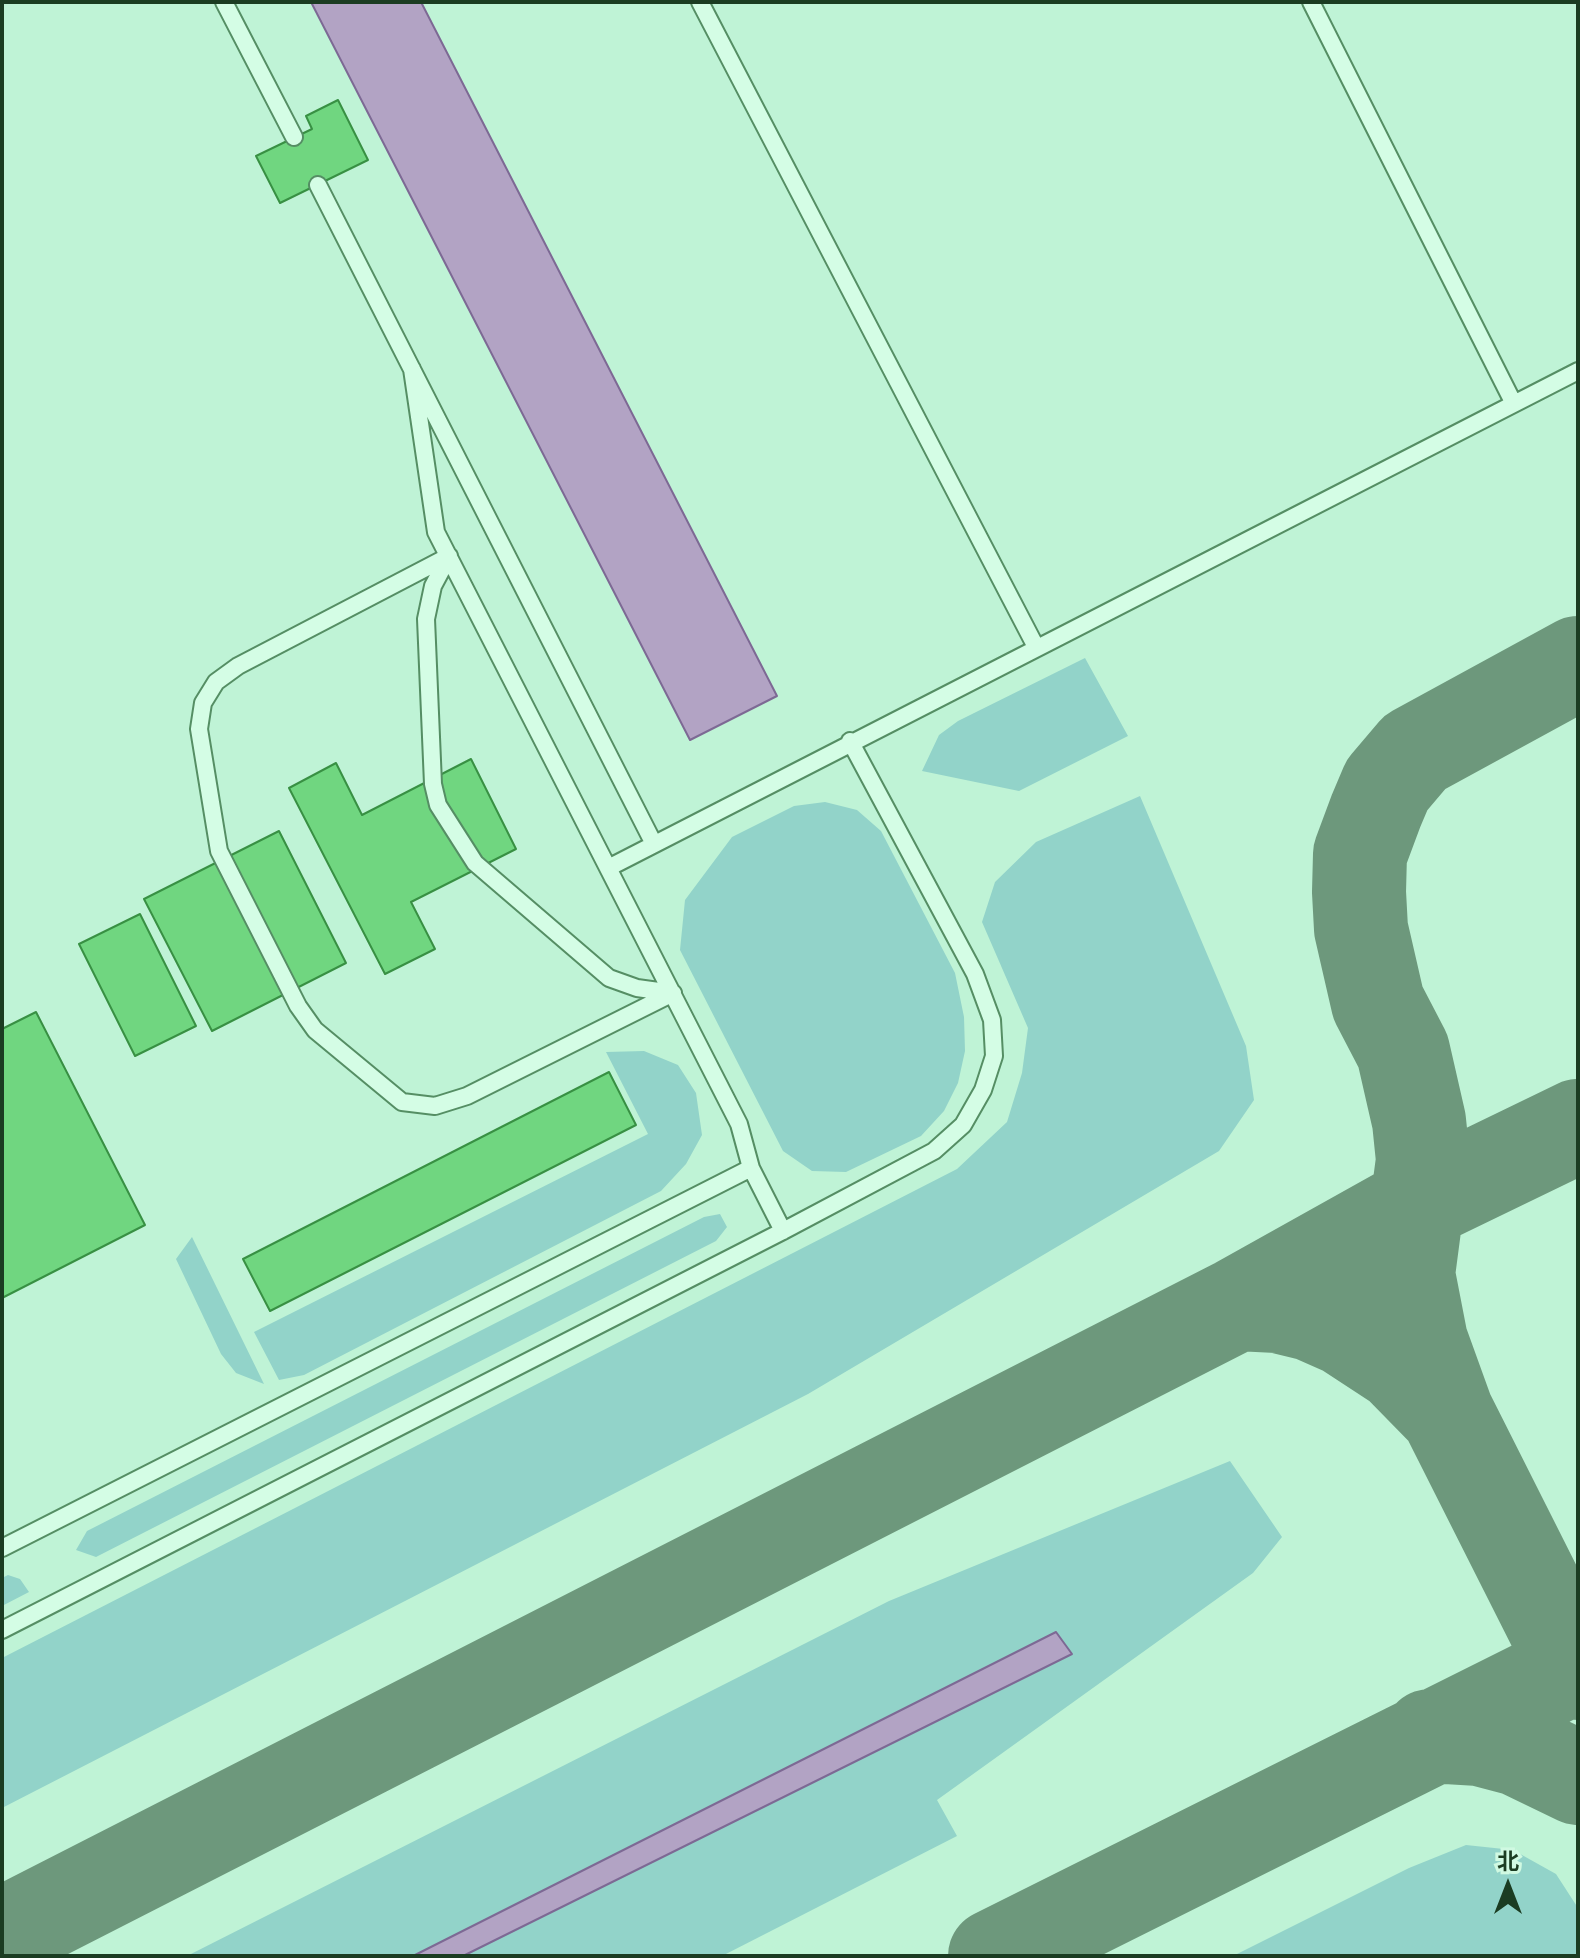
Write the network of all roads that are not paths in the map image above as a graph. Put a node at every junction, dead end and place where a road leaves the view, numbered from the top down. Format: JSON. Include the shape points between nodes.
{"nodes":[{"id":1,"x":224,"y":2,"type":"edge"},
{"id":2,"x":700,"y":2,"type":"edge"},
{"id":3,"x":1311,"y":2,"type":"edge"},
{"id":4,"x":294,"y":137,"type":"dead end"},
{"id":5,"x":318,"y":185,"type":"dead end"},
{"id":6,"x":412,"y":369,"type":"junction"},
{"id":7,"x":1578,"y":371,"type":"edge"},
{"id":8,"x":1513,"y":402,"type":"junction"},
{"id":9,"x":449,"y":556,"type":"junction"},
{"id":10,"x":1036,"y":647,"type":"junction"},
{"id":11,"x":850,"y":741,"type":"junction"},
{"id":12,"x":654,"y":844,"type":"junction"},
{"id":13,"x":610,"y":867,"type":"junction"},
{"id":14,"x":673,"y":993,"type":"junction"},
{"id":15,"x":751,"y":1168,"type":"junction"},
{"id":16,"x":783,"y":1231,"type":"junction"},
{"id":17,"x":2,"y":1548,"type":"edge"},
{"id":18,"x":2,"y":1630,"type":"edge"}],
"edges":[{"from":1,"to":4,"type":"lane"},
{"from":2,"to":10,"type":"lane"},
{"from":3,"to":8,"type":"lane"},
{"from":5,"to":6,"type":"lane"},
{"from":6,"to":9,"type":"lane","via":[[436,532]]},
{"from":6,"to":12,"type":"lane"},
{"from":7,"to":8,"type":"lane"},
{"from":8,"to":10,"type":"lane"},
{"from":9,"to":13,"type":"lane"},
{"from":9,"to":14,"type":"lane","via":[[433,586],[426,619],[438,805],[475,863],[609,978]]},
{"from":9,"to":14,"type":"lane","via":[[238,666],[216,682],[203,703],[199,729],[213,831],[298,1006],[315,1030],[402,1102],[435,1106],[467,1096]]},
{"from":10,"to":11,"type":"lane"},
{"from":11,"to":12,"type":"lane"},
{"from":11,"to":16,"type":"lane","via":[[975,974],[992,1020],[994,1056],[963,1125],[934,1151]]},
{"from":12,"to":13,"type":"lane"},
{"from":13,"to":14,"type":"lane"},
{"from":14,"to":15,"type":"lane","via":[[739,1124]]},
{"from":15,"to":16,"type":"lane"},
{"from":15,"to":17,"type":"lane"},
{"from":16,"to":18,"type":"lane"}]}
